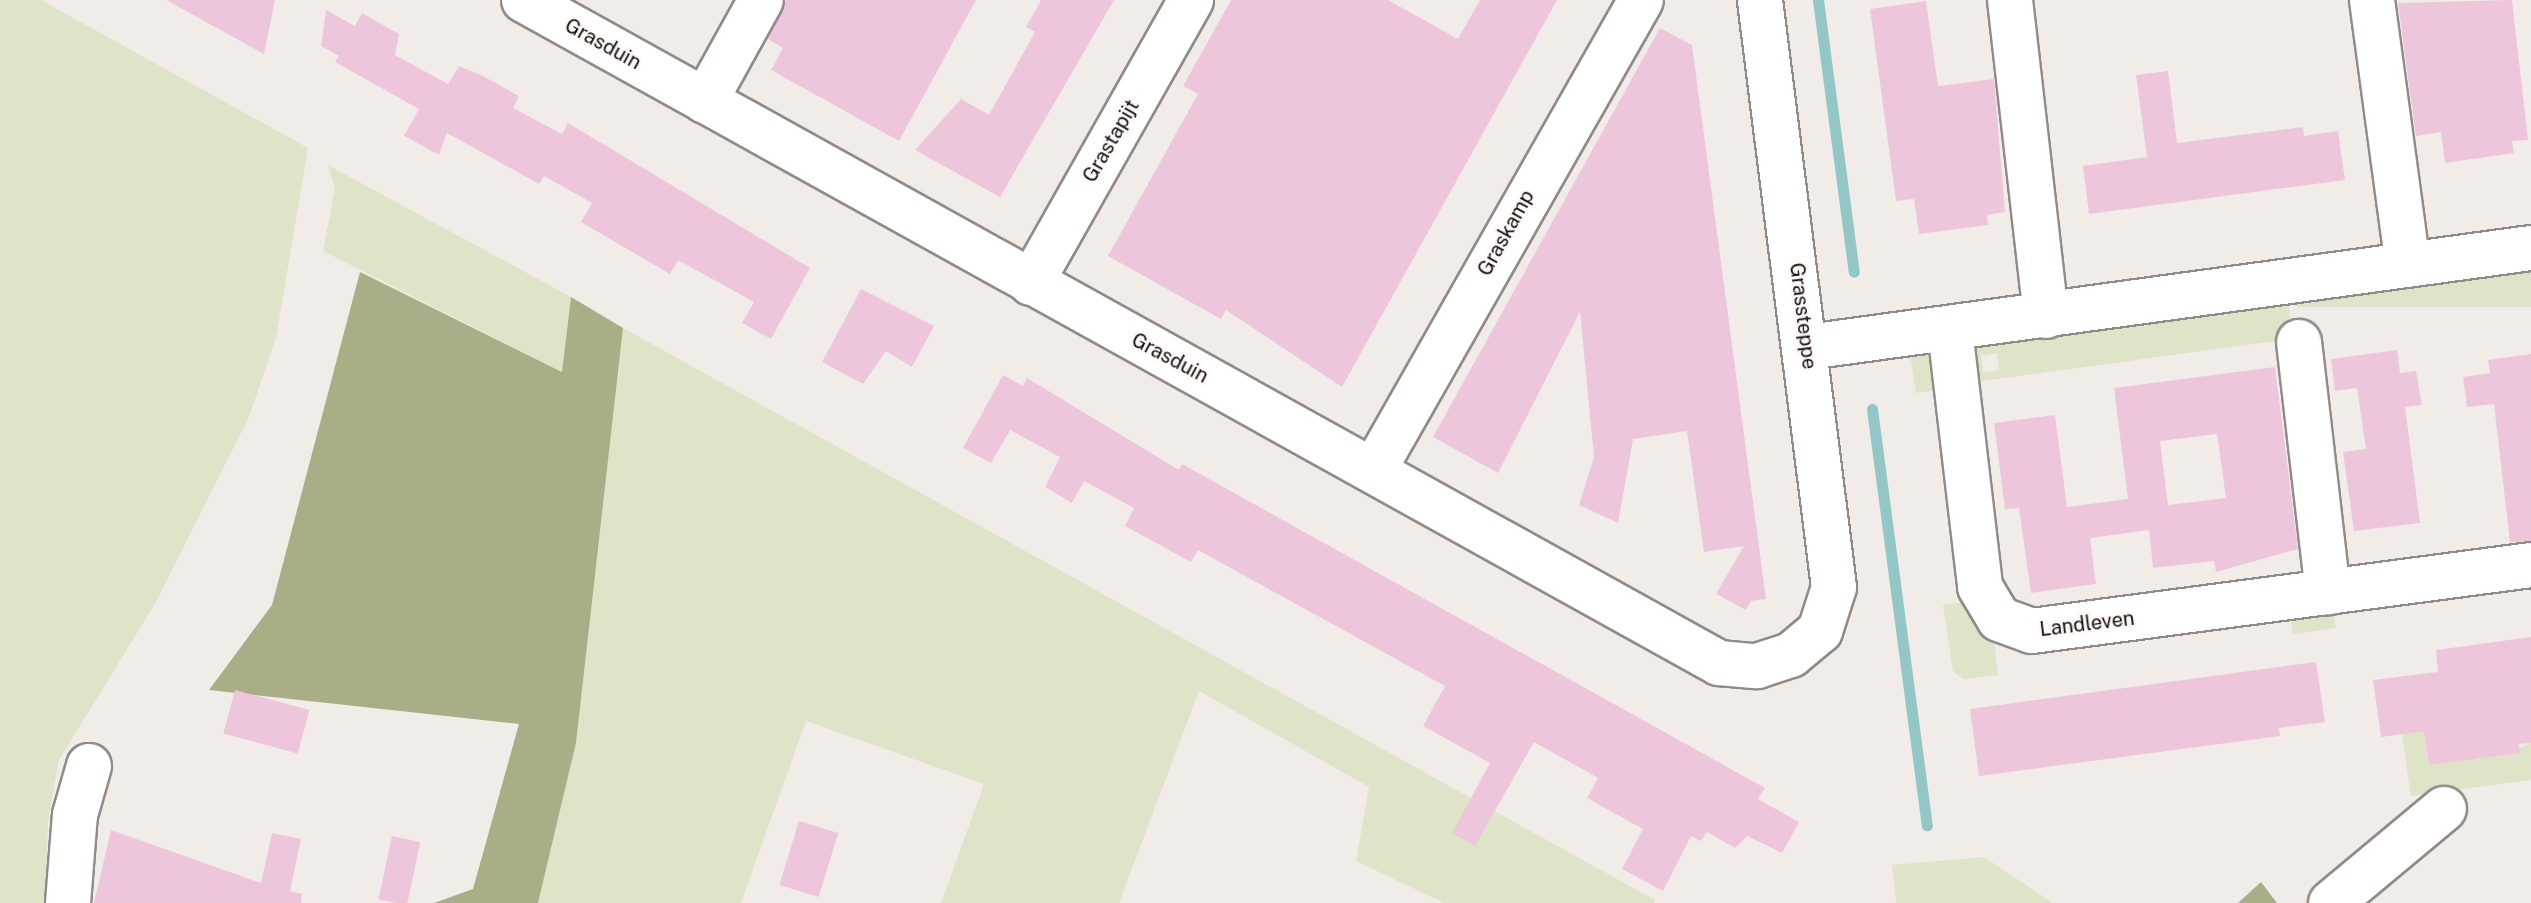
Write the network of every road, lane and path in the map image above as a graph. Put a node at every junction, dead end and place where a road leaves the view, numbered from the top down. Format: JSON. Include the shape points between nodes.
{"nodes":[{"id":1,"x":524,"y":0,"type":"edge"},
{"id":2,"x":761,"y":0,"type":"edge"},
{"id":3,"x":1191,"y":0,"type":"edge"},
{"id":4,"x":1641,"y":0,"type":"edge"},
{"id":5,"x":1760,"y":0,"type":"edge"},
{"id":6,"x":2010,"y":0,"type":"edge"},
{"id":7,"x":2372,"y":0,"type":"edge"},
{"id":8,"x":705,"y":101,"type":"junction"},
{"id":9,"x":2531,"y":248,"type":"edge"},
{"id":10,"x":2408,"y":265,"type":"junction"},
{"id":11,"x":1031,"y":283,"type":"junction"},
{"id":12,"x":2046,"y":316,"type":"junction"},
{"id":13,"x":1950,"y":330,"type":"junction"},
{"id":14,"x":2299,"y":342,"type":"dead end"},
{"id":15,"x":1808,"y":347,"type":"junction"},
{"id":16,"x":1375,"y":468,"type":"junction"},
{"id":17,"x":2531,"y":565,"type":"edge"},
{"id":18,"x":2328,"y":592,"type":"junction"},
{"id":19,"x":1820,"y":631,"type":"joint"},
{"id":20,"x":89,"y":766,"type":"dead end"},
{"id":21,"x":2444,"y":809,"type":"dead end"},
{"id":22,"x":68,"y":903,"type":"edge"},
{"id":23,"x":2331,"y":903,"type":"edge"}],
"edges":[{"from":1,"to":8,"type":"street","name":"Grasduin"},
{"from":2,"to":8,"type":"street"},
{"from":3,"to":11,"type":"street","name":"Grastapijt"},
{"from":4,"to":16,"type":"street","name":"Graskamp"},
{"from":5,"to":15,"type":"street","name":"Grassteppe"},
{"from":6,"to":12,"type":"street"},
{"from":7,"to":10,"type":"street"},
{"from":8,"to":11,"type":"street","name":"Grasduin"},
{"from":9,"to":10,"type":"street"},
{"from":10,"to":12,"type":"street"},
{"from":11,"to":16,"type":"street","name":"Grasduin"},
{"from":12,"to":13,"type":"street"},
{"from":13,"to":15,"type":"street"},
{"from":13,"to":18,"type":"street","name":"Landleven","via":[[1980,587],[1999,619],[2032,631]]},
{"from":14,"to":18,"type":"street"},
{"from":15,"to":19,"type":"street","name":"Grassteppe","via":[[1834,587]]},
{"from":16,"to":19,"type":"street","name":"Grasduin","via":[[1719,663],[1757,666],[1791,655]]},
{"from":17,"to":18,"type":"street","name":"Landleven"},
{"from":20,"to":22,"type":"street","via":[[75,815]]},
{"from":21,"to":23,"type":"street"}]}
